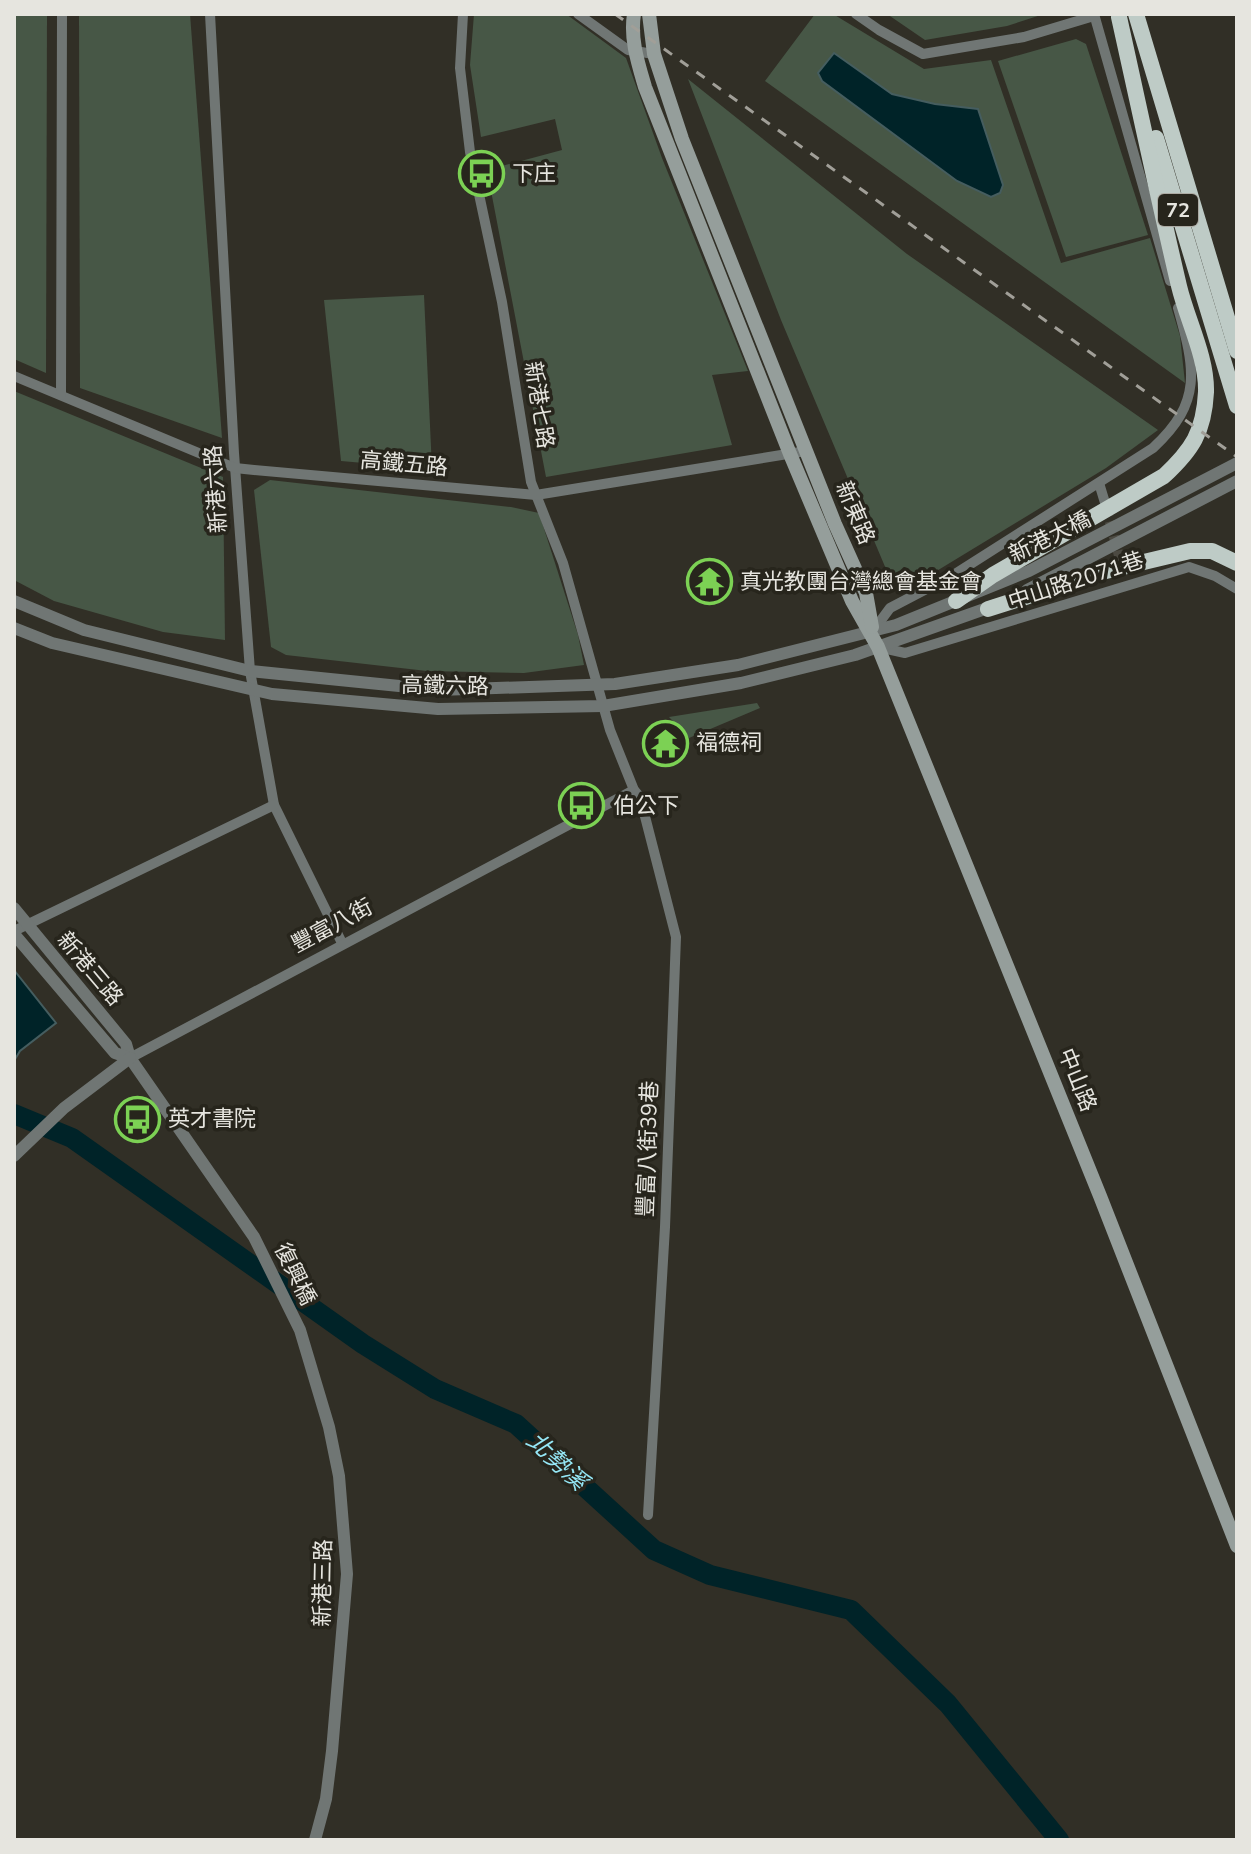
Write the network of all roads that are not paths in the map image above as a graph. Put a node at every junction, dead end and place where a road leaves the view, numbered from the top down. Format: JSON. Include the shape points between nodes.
{"nodes":[{"id":1,"x":62,"y":14,"type":"edge"},
{"id":2,"x":210,"y":14,"type":"edge"},
{"id":3,"x":463,"y":14,"type":"edge"},
{"id":4,"x":578,"y":14,"type":"edge"},
{"id":5,"x":634,"y":14,"type":"edge"},
{"id":6,"x":649,"y":14,"type":"edge"},
{"id":7,"x":856,"y":14,"type":"edge"},
{"id":8,"x":1094,"y":15,"type":"edge"},
{"id":9,"x":1125,"y":15,"type":"edge"},
{"id":10,"x":635,"y":53,"type":"junction"},
{"id":11,"x":654,"y":54,"type":"junction"},
{"id":12,"x":1237,"y":351,"type":"edge"},
{"id":13,"x":14,"y":376,"type":"edge"},
{"id":14,"x":61,"y":395,"type":"junction"},
{"id":15,"x":1237,"y":406,"type":"edge"},
{"id":16,"x":806,"y":451,"type":"junction"},
{"id":17,"x":790,"y":454,"type":"junction"},
{"id":18,"x":1237,"y":463,"type":"edge"},
{"id":19,"x":235,"y":468,"type":"junction"},
{"id":20,"x":1237,"y":481,"type":"edge"},
{"id":21,"x":1099,"y":483,"type":"junction"},
{"id":22,"x":536,"y":495,"type":"junction"},
{"id":23,"x":1106,"y":506,"type":"tunnel mouth"},
{"id":24,"x":1237,"y":563,"type":"edge"},
{"id":25,"x":1237,"y":589,"type":"edge"},
{"id":26,"x":14,"y":601,"type":"edge"},
{"id":27,"x":956,"y":601,"type":"junction"},
{"id":28,"x":988,"y":609,"type":"junction"},
{"id":29,"x":14,"y":628,"type":"edge"},
{"id":30,"x":872,"y":632,"type":"junction"},
{"id":31,"x":878,"y":647,"type":"junction"},
{"id":32,"x":250,"y":671,"type":"junction"},
{"id":33,"x":597,"y":684,"type":"junction"},
{"id":34,"x":254,"y":692,"type":"junction"},
{"id":35,"x":603,"y":706,"type":"junction"},
{"id":36,"x":634,"y":790,"type":"junction"},
{"id":37,"x":274,"y":805,"type":"junction"},
{"id":38,"x":14,"y":908,"type":"edge"},
{"id":39,"x":27,"y":924,"type":"junction"},
{"id":40,"x":14,"y":933,"type":"edge"},
{"id":41,"x":342,"y":943,"type":"junction"},
{"id":42,"x":130,"y":1058,"type":"junction"},
{"id":43,"x":14,"y":1156,"type":"edge"},
{"id":44,"x":254,"y":1237,"type":"joint"},
{"id":45,"x":300,"y":1330,"type":"joint"},
{"id":46,"x":648,"y":1515,"type":"dead end"},
{"id":47,"x":1237,"y":1546,"type":"edge"},
{"id":48,"x":315,"y":1840,"type":"edge"}],
"edges":[{"from":1,"to":14,"type":"street"},
{"from":2,"to":19,"type":"street","name":"新港六路"},
{"from":3,"to":22,"type":"street","name":"新港七路","via":[[460,68],[470,152]]},
{"from":4,"to":10,"type":"street"},
{"from":5,"to":10,"type":"main road","name":"新東路"},
{"from":6,"to":11,"type":"main road","name":"新東路"},
{"from":7,"to":8,"type":"street","via":[[923,54],[1024,37]]},
{"from":8,"to":21,"type":"street","via":[[1180,314],[1193,377],[1175,428]]},
{"from":9,"to":12,"type":"highway","number":"72"},
{"from":9,"to":15,"type":"highway","number":"72"},
{"from":9,"to":27,"type":"highway","via":[[1180,289],[1206,378],[1197,438],[1164,476]]},
{"from":10,"to":11,"type":"street"},
{"from":10,"to":17,"type":"main road","name":"新東路"},
{"from":11,"to":16,"type":"main road","name":"新東路","via":[[682,139]]},
{"from":13,"to":14,"type":"street","name":"高鐵五路"},
{"from":14,"to":19,"type":"street","name":"高鐵五路"},
{"from":16,"to":17,"type":"street","name":"高鐵五路"},
{"from":16,"to":30,"type":"main road","name":"新東路","via":[[866,593]]},
{"from":17,"to":22,"type":"street","name":"高鐵五路"},
{"from":17,"to":30,"type":"main road","name":"新東路","via":[[852,601]]},
{"from":18,"to":27,"type":"street","name":"新港大橋","via":[[1029,571]]},
{"from":19,"to":22,"type":"street","name":"高鐵五路"},
{"from":19,"to":32,"type":"street","name":"新港六路"},
{"from":20,"to":28,"type":"street","name":"新港大橋"},
{"from":21,"to":23,"type":"street"},
{"from":21,"to":30,"type":"street","via":[[955,574],[890,608]]},
{"from":22,"to":33,"type":"street","name":"新港七路","via":[[563,563]]},
{"from":24,"to":28,"type":"highway","via":[[1212,551],[1190,551]]},
{"from":25,"to":31,"type":"street","name":"中山路2071巷","via":[[1189,567],[1125,582],[1039,614],[905,653]]},
{"from":26,"to":32,"type":"street","name":"高鐵六路","via":[[84,630]]},
{"from":27,"to":30,"type":"street","name":"新港大橋"},
{"from":28,"to":31,"type":"street","name":"新港大橋"},
{"from":29,"to":34,"type":"street","name":"高鐵六路","via":[[52,643]]},
{"from":30,"to":31,"type":"main road","name":"中山路"},
{"from":30,"to":33,"type":"street","name":"高鐵六路","via":[[738,665]]},
{"from":31,"to":35,"type":"street","name":"高鐵六路","via":[[741,683]]},
{"from":31,"to":47,"type":"main road","name":"中山路"},
{"from":32,"to":33,"type":"street","name":"高鐵六路","via":[[439,690]]},
{"from":32,"to":34,"type":"street","name":"新港六路"},
{"from":33,"to":35,"type":"street","name":"新港七路"},
{"from":34,"to":35,"type":"street","name":"高鐵六路","via":[[438,709]]},
{"from":34,"to":37,"type":"street","name":"新港六路"},
{"from":35,"to":36,"type":"street","name":"新港七路"},
{"from":36,"to":41,"type":"street","name":"豐富八街"},
{"from":36,"to":46,"type":"street","name":"豐富八街39巷","via":[[676,937]]},
{"from":37,"to":39,"type":"street"},
{"from":37,"to":41,"type":"street","name":"新港六路"},
{"from":38,"to":39,"type":"street","name":"新港三路"},
{"from":39,"to":40,"type":"street"},
{"from":39,"to":42,"type":"street","name":"新港三路","via":[[126,1044]]},
{"from":40,"to":42,"type":"street","name":"新港三路","via":[[115,1053]]},
{"from":41,"to":42,"type":"street","name":"豐富八街"},
{"from":42,"to":43,"type":"street","name":"豐富八街"},
{"from":42,"to":44,"type":"street","name":"新港三路"},
{"from":44,"to":45,"type":"street","name":"復興橋"},
{"from":45,"to":48,"type":"street","name":"新港三路","via":[[339,1476],[347,1574],[326,1799]]}]}
